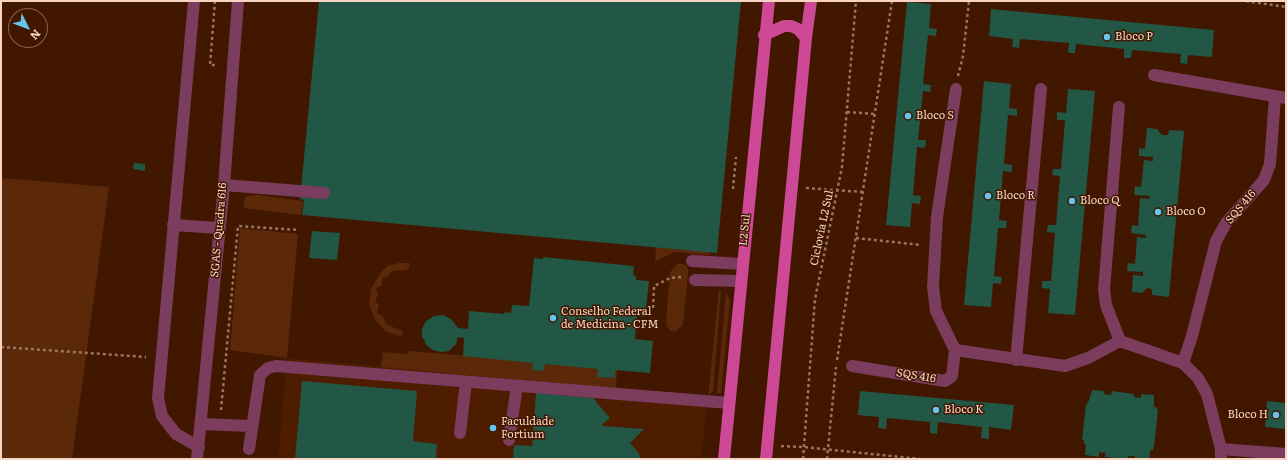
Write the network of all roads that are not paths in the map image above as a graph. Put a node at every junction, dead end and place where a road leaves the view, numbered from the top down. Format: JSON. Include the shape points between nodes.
{"nodes":[{"id":1,"x":194,"y":1,"type":"edge"},
{"id":2,"x":238,"y":1,"type":"edge"},
{"id":3,"x":769,"y":1,"type":"edge"},
{"id":4,"x":811,"y":1,"type":"edge"},
{"id":5,"x":764,"y":35,"type":"junction"},
{"id":6,"x":806,"y":38,"type":"junction"},
{"id":7,"x":1154,"y":75,"type":"dead end"},
{"id":8,"x":956,"y":89,"type":"road end"},
{"id":9,"x":1041,"y":89,"type":"dead end"},
{"id":10,"x":1281,"y":98,"type":"edge"},
{"id":11,"x":1119,"y":108,"type":"dead end"},
{"id":12,"x":224,"y":185,"type":"junction"},
{"id":13,"x":324,"y":193,"type":"dead end"},
{"id":14,"x":173,"y":225,"type":"junction"},
{"id":15,"x":219,"y":228,"type":"junction"},
{"id":16,"x":692,"y":261,"type":"dead end"},
{"id":17,"x":742,"y":264,"type":"junction"},
{"id":18,"x":695,"y":280,"type":"dead end"},
{"id":19,"x":740,"y":281,"type":"junction"},
{"id":20,"x":1120,"y":341,"type":"junction"},
{"id":21,"x":955,"y":350,"type":"junction"},
{"id":22,"x":1016,"y":360,"type":"junction"},
{"id":23,"x":1183,"y":363,"type":"junction"},
{"id":24,"x":852,"y":366,"type":"dead end"},
{"id":25,"x":466,"y":382,"type":"junction"},
{"id":26,"x":516,"y":386,"type":"junction"},
{"id":27,"x":729,"y":403,"type":"junction"},
{"id":28,"x":201,"y":424,"type":"junction"},
{"id":29,"x":252,"y":426,"type":"junction"},
{"id":30,"x":460,"y":433,"type":"dead end"},
{"id":31,"x":510,"y":440,"type":"dead end"},
{"id":32,"x":249,"y":449,"type":"dead end"},
{"id":33,"x":198,"y":453,"type":"edge"},
{"id":34,"x":1221,"y":454,"type":"edge"},
{"id":35,"x":1286,"y":454,"type":"edge"},
{"id":36,"x":724,"y":459,"type":"edge"},
{"id":37,"x":766,"y":459,"type":"edge"}],
"edges":[{"from":1,"to":14,"type":"street"},
{"from":2,"to":12,"type":"street","name":"SGAS - Quadra 616"},
{"from":3,"to":5,"type":"main road","name":"L2 Sul"},
{"from":4,"to":6,"type":"main road"},
{"from":5,"to":6,"type":"main road","via":[[784,26],[791,26]]},
{"from":5,"to":17,"type":"main road","name":"L2 Sul"},
{"from":6,"to":37,"type":"main road"},
{"from":7,"to":10,"type":"street","name":"SQS 416"},
{"from":8,"to":21,"type":"street","via":[[937,217],[933,287],[936,311]]},
{"from":9,"to":22,"type":"street"},
{"from":10,"to":23,"type":"street","name":"SQS 416","via":[[1270,164],[1264,180],[1226,223],[1216,241]]},
{"from":11,"to":20,"type":"street","via":[[1104,290],[1106,305]]},
{"from":12,"to":13,"type":"street"},
{"from":12,"to":15,"type":"street","name":"SGAS - Quadra 616"},
{"from":14,"to":15,"type":"street"},
{"from":14,"to":33,"type":"street","via":[[158,398],[162,416],[176,434]]},
{"from":15,"to":28,"type":"street","name":"SGAS - Quadra 616"},
{"from":16,"to":17,"type":"street"},
{"from":17,"to":19,"type":"main road","name":"L2 Sul"},
{"from":18,"to":19,"type":"street"},
{"from":19,"to":27,"type":"main road","name":"L2 Sul"},
{"from":20,"to":22,"type":"street","via":[[1088,358],[1065,366]]},
{"from":20,"to":23,"type":"street"},
{"from":21,"to":22,"type":"street"},
{"from":21,"to":24,"type":"street","name":"SQS 416","via":[[952,376],[945,380]]},
{"from":23,"to":34,"type":"street","via":[[1198,378],[1207,394]]},
{"from":25,"to":26,"type":"street"},
{"from":25,"to":29,"type":"street","via":[[276,366],[268,368],[260,375]]},
{"from":25,"to":30,"type":"street"},
{"from":26,"to":27,"type":"street"},
{"from":26,"to":31,"type":"street"},
{"from":27,"to":36,"type":"main road","name":"L2 Sul"},
{"from":28,"to":29,"type":"street"},
{"from":28,"to":33,"type":"street","name":"SGAS - Quadra 616"},
{"from":29,"to":32,"type":"street"},
{"from":34,"to":35,"type":"street"}]}
